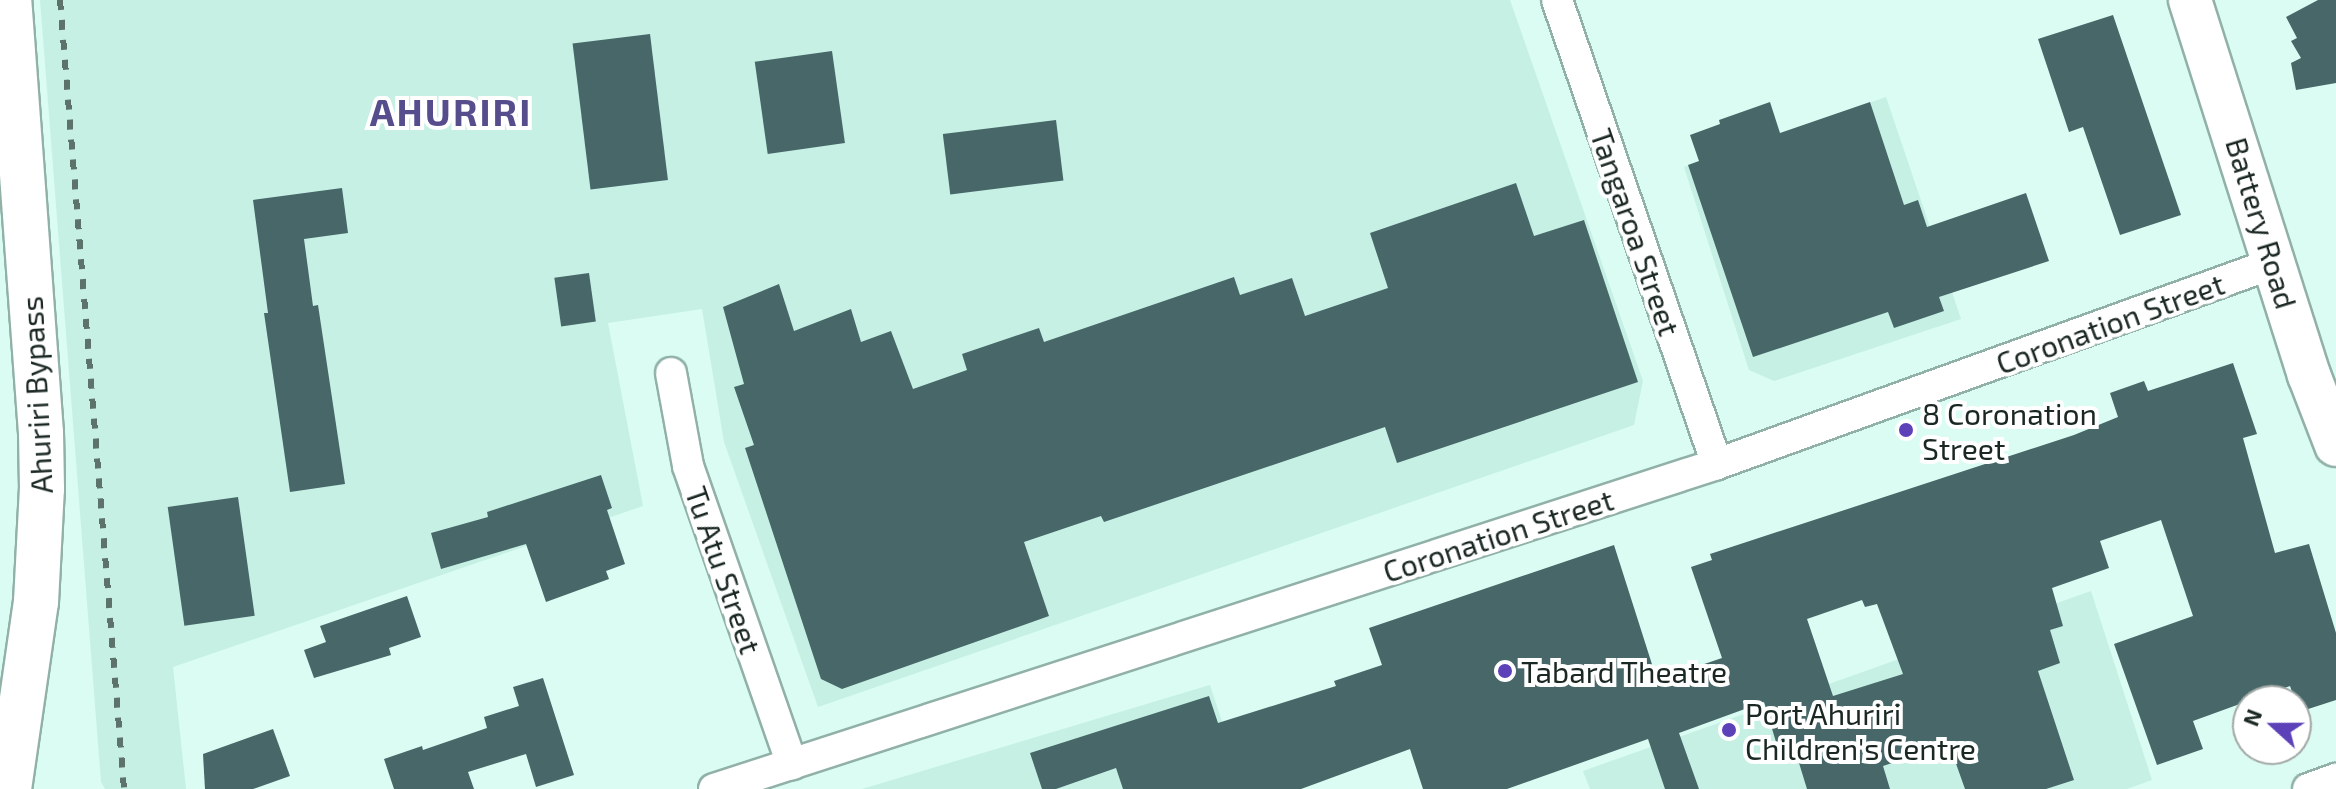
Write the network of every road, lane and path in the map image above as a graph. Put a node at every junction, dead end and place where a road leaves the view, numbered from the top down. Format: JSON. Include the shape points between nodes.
{"nodes":[{"id":1,"x":9,"y":0,"type":"edge"},
{"id":2,"x":1557,"y":0,"type":"edge"},
{"id":3,"x":2190,"y":0,"type":"edge"},
{"id":4,"x":2274,"y":263,"type":"junction"},
{"id":5,"x":671,"y":373,"type":"dead end"},
{"id":6,"x":2336,"y":445,"type":"edge"},
{"id":7,"x":1717,"y":464,"type":"junction"},
{"id":8,"x":26,"y":673,"type":"junction"},
{"id":9,"x":0,"y":728,"type":"edge"},
{"id":10,"x":792,"y":764,"type":"junction"},
{"id":11,"x":2336,"y":779,"type":"edge"},
{"id":12,"x":765,"y":780,"type":"edge"},
{"id":13,"x":9,"y":789,"type":"edge"},
{"id":14,"x":714,"y":789,"type":"edge"},
{"id":15,"x":2308,"y":789,"type":"edge"}],
"edges":[{"from":1,"to":8,"type":"highway","name":"Ahuriri Bypass","via":[[41,433],[41,547]]},
{"from":2,"to":7,"type":"street","name":"Tangaroa Street"},
{"from":3,"to":4,"type":"street","name":"Battery Road"},
{"from":4,"to":6,"type":"street","name":"Battery Road"},
{"from":4,"to":7,"type":"street","name":"Coronation Street"},
{"from":5,"to":10,"type":"street","name":"Tu Atu Street","via":[[688,466]]},
{"from":7,"to":10,"type":"street","name":"Coronation Street"},
{"from":8,"to":9,"type":"street"},
{"from":8,"to":13,"type":"highway","name":"Ahuriri Bypass"},
{"from":10,"to":12,"type":"street","name":"Coronation Street"},
{"from":11,"to":15,"type":"street"},
{"from":12,"to":14,"type":"street","name":"Coronation Street"}]}
